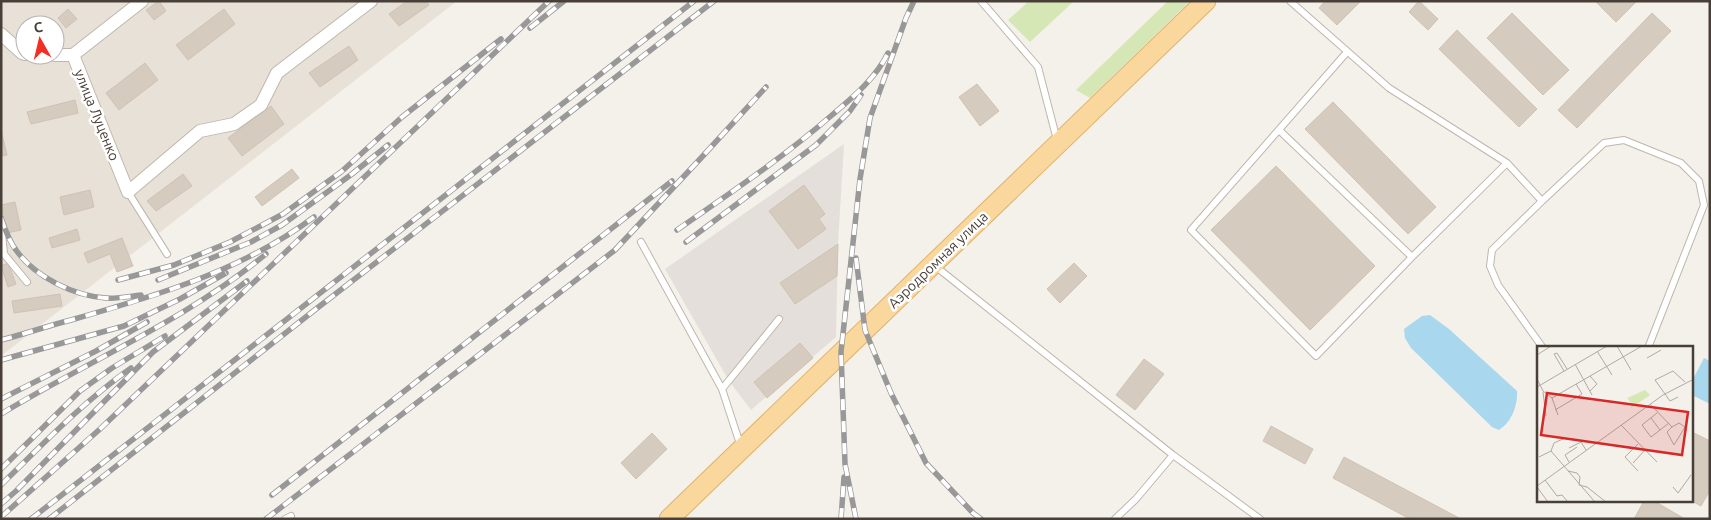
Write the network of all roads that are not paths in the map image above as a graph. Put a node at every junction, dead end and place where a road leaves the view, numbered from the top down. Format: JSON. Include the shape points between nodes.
{"nodes":[{"id":1,"x":142,"y":1,"type":"edge"},
{"id":2,"x":371,"y":1,"type":"edge"},
{"id":3,"x":981,"y":1,"type":"edge"},
{"id":4,"x":1206,"y":1,"type":"edge"},
{"id":5,"x":1290,"y":1,"type":"edge"},
{"id":6,"x":1,"y":34,"type":"edge"},
{"id":7,"x":15,"y":47,"type":"edge"},
{"id":8,"x":1347,"y":52,"type":"junction"},
{"id":9,"x":65,"y":55,"type":"edge"},
{"id":10,"x":73,"y":55,"type":"junction"},
{"id":11,"x":1279,"y":130,"type":"junction"},
{"id":12,"x":1058,"y":144,"type":"junction"},
{"id":13,"x":1507,"y":162,"type":"junction"},
{"id":14,"x":128,"y":192,"type":"junction"},
{"id":15,"x":1542,"y":201,"type":"junction"},
{"id":16,"x":1,"y":223,"type":"edge"},
{"id":17,"x":641,"y":242,"type":"dead end"},
{"id":18,"x":2,"y":253,"type":"edge"},
{"id":19,"x":167,"y":254,"type":"dead end"},
{"id":20,"x":1412,"y":257,"type":"junction"},
{"id":21,"x":934,"y":265,"type":"junction"},
{"id":22,"x":27,"y":282,"type":"dead end"},
{"id":23,"x":779,"y":319,"type":"dead end"},
{"id":24,"x":1542,"y":346,"type":"edge"},
{"id":25,"x":1649,"y":346,"type":"edge"},
{"id":26,"x":722,"y":389,"type":"junction"},
{"id":27,"x":741,"y":448,"type":"junction"},
{"id":28,"x":1173,"y":455,"type":"junction"},
{"id":29,"x":669,"y":519,"type":"edge"},
{"id":30,"x":1115,"y":519,"type":"edge"},
{"id":31,"x":1260,"y":519,"type":"edge"}],
"edges":[{"from":1,"to":10,"type":"street"},
{"from":2,"to":14,"type":"street","via":[[277,73],[261,106],[234,124],[200,131]]},
{"from":3,"to":12,"type":"lane","via":[[1038,67]]},
{"from":4,"to":12,"type":"main road","name":"Аэродромная улица"},
{"from":5,"to":8,"type":"lane"},
{"from":6,"to":7,"type":"street"},
{"from":8,"to":11,"type":"lane"},
{"from":8,"to":13,"type":"lane","via":[[1388,88]]},
{"from":9,"to":10,"type":"street","name":"улица Луценко"},
{"from":10,"to":14,"type":"street","name":"улица Луценко"},
{"from":11,"to":20,"type":"lane"},
{"from":11,"to":20,"type":"lane","via":[[1191,230],[1316,356]]},
{"from":12,"to":21,"type":"main road","name":"Аэродромная улица"},
{"from":13,"to":15,"type":"lane"},
{"from":13,"to":20,"type":"lane"},
{"from":14,"to":19,"type":"lane"},
{"from":15,"to":24,"type":"lane","via":[[1492,250],[1490,266],[1498,285]]},
{"from":15,"to":25,"type":"lane","via":[[1604,143],[1624,140],[1681,163],[1699,181],[1704,205]]},
{"from":16,"to":18,"type":"lane"},
{"from":17,"to":26,"type":"lane"},
{"from":18,"to":22,"type":"lane"},
{"from":21,"to":27,"type":"main road","name":"Аэродромная улица"},
{"from":21,"to":28,"type":"lane"},
{"from":23,"to":26,"type":"lane"},
{"from":26,"to":27,"type":"lane"},
{"from":27,"to":29,"type":"main road","name":"Аэродромная улица"},
{"from":28,"to":30,"type":"lane"},
{"from":28,"to":31,"type":"lane"}]}
